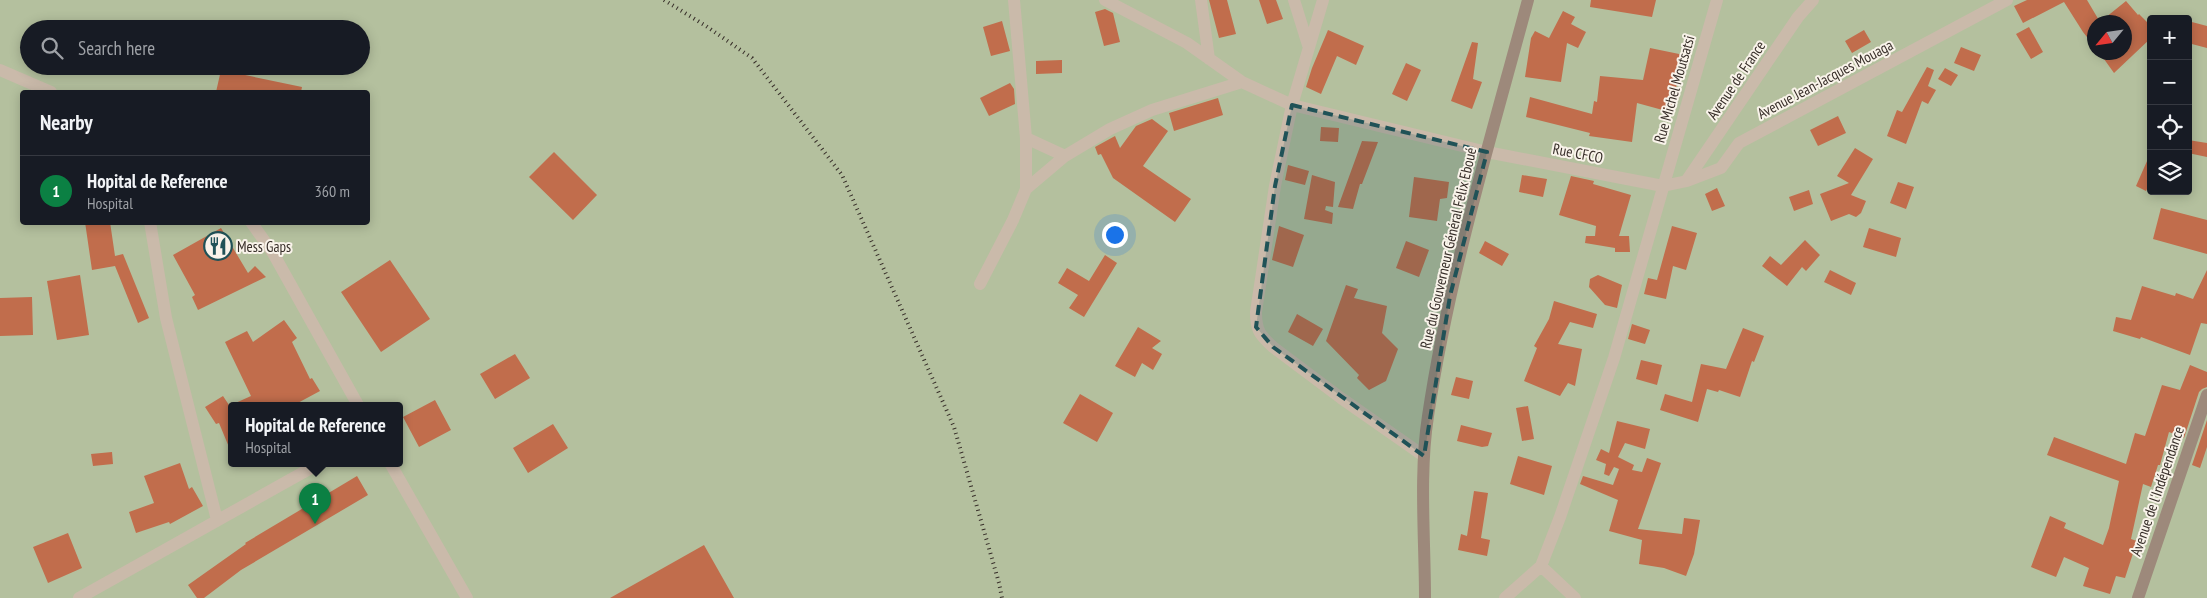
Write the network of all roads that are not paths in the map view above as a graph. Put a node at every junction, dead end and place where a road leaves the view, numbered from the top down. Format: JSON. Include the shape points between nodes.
{"nodes":[{"id":1,"x":1014,"y":0,"type":"edge"},
{"id":2,"x":1105,"y":0,"type":"edge"},
{"id":3,"x":1201,"y":0,"type":"edge"},
{"id":4,"x":1294,"y":0,"type":"edge"},
{"id":5,"x":1323,"y":0,"type":"edge"},
{"id":6,"x":1528,"y":0,"type":"edge"},
{"id":7,"x":1717,"y":0,"type":"edge"},
{"id":8,"x":1803,"y":0,"type":"edge"},
{"id":9,"x":1813,"y":0,"type":"edge"},
{"id":10,"x":2007,"y":0,"type":"edge"},
{"id":11,"x":1798,"y":17,"type":"junction"},
{"id":12,"x":1308,"y":45,"type":"junction"},
{"id":13,"x":1210,"y":59,"type":"junction"},
{"id":14,"x":0,"y":70,"type":"edge"},
{"id":15,"x":1242,"y":82,"type":"junction"},
{"id":16,"x":46,"y":90,"type":"edge"},
{"id":17,"x":1292,"y":105,"type":"junction"},
{"id":18,"x":1026,"y":138,"type":"junction"},
{"id":19,"x":1487,"y":152,"type":"junction"},
{"id":20,"x":1066,"y":156,"type":"junction"},
{"id":21,"x":1688,"y":180,"type":"junction"},
{"id":22,"x":1663,"y":186,"type":"junction"},
{"id":23,"x":1026,"y":189,"type":"junction"},
{"id":24,"x":150,"y":225,"type":"edge"},
{"id":25,"x":253,"y":225,"type":"edge"},
{"id":26,"x":980,"y":284,"type":"dead end"},
{"id":27,"x":2207,"y":395,"type":"edge"},
{"id":28,"x":356,"y":402,"type":"edge"},
{"id":29,"x":1424,"y":456,"type":"junction"},
{"id":30,"x":313,"y":467,"type":"edge"},
{"id":31,"x":392,"y":467,"type":"edge"},
{"id":32,"x":217,"y":520,"type":"junction"},
{"id":33,"x":1541,"y":566,"type":"junction"},
{"id":34,"x":79,"y":598,"type":"edge"},
{"id":35,"x":467,"y":598,"type":"edge"},
{"id":36,"x":1425,"y":598,"type":"edge"},
{"id":37,"x":1505,"y":598,"type":"edge"},
{"id":38,"x":1575,"y":598,"type":"edge"},
{"id":39,"x":2138,"y":598,"type":"edge"}],
"edges":[{"from":1,"to":18,"type":"street"},
{"from":2,"to":13,"type":"street","name":"Rue CFCO","via":[[1187,43]]},
{"from":3,"to":13,"type":"street"},
{"from":4,"to":12,"type":"street"},
{"from":5,"to":12,"type":"street"},
{"from":6,"to":19,"type":"main road","name":"Rue du Gouverneur Général Félix Eboué"},
{"from":7,"to":22,"type":"street","name":"Rue Michel Moutsatsi"},
{"from":8,"to":11,"type":"street"},
{"from":9,"to":11,"type":"street","name":"Avenue de France"},
{"from":10,"to":21,"type":"street","name":"Avenue Jean-Jacques Mouaga","via":[[1740,143],[1721,168]]},
{"from":11,"to":21,"type":"street","name":"Avenue de France"},
{"from":12,"to":17,"type":"street"},
{"from":13,"to":15,"type":"street","name":"Rue CFCO"},
{"from":14,"to":16,"type":"street"},
{"from":15,"to":17,"type":"street","name":"Rue CFCO"},
{"from":15,"to":20,"type":"street","via":[[1152,110],[1110,129]]},
{"from":17,"to":19,"type":"street","name":"Rue CFCO"},
{"from":17,"to":29,"type":"street","via":[[1275,186],[1256,327],[1273,347]]},
{"from":18,"to":20,"type":"street"},
{"from":18,"to":23,"type":"street"},
{"from":19,"to":22,"type":"street","name":"Rue CFCO"},
{"from":19,"to":29,"type":"main road","name":"Rue du Gouverneur Général Félix Eboué","via":[[1450,296]]},
{"from":20,"to":23,"type":"street"},
{"from":21,"to":22,"type":"street","name":"Avenue Jean-Jacques Mouaga"},
{"from":22,"to":33,"type":"street","name":"Rue Michel Moutsatsi","via":[[1614,358]]},
{"from":23,"to":26,"type":"street"},
{"from":24,"to":32,"type":"street","via":[[166,318]]},
{"from":25,"to":28,"type":"street","via":[[273,253]]},
{"from":27,"to":39,"type":"main road","name":"Avenue de l'Indépendance"},
{"from":29,"to":36,"type":"main road","name":"Rue du Gouverneur Général Félix Eboué"},
{"from":30,"to":32,"type":"street"},
{"from":31,"to":35,"type":"street"},
{"from":32,"to":34,"type":"street"},
{"from":33,"to":37,"type":"street"},
{"from":33,"to":38,"type":"street"}]}
